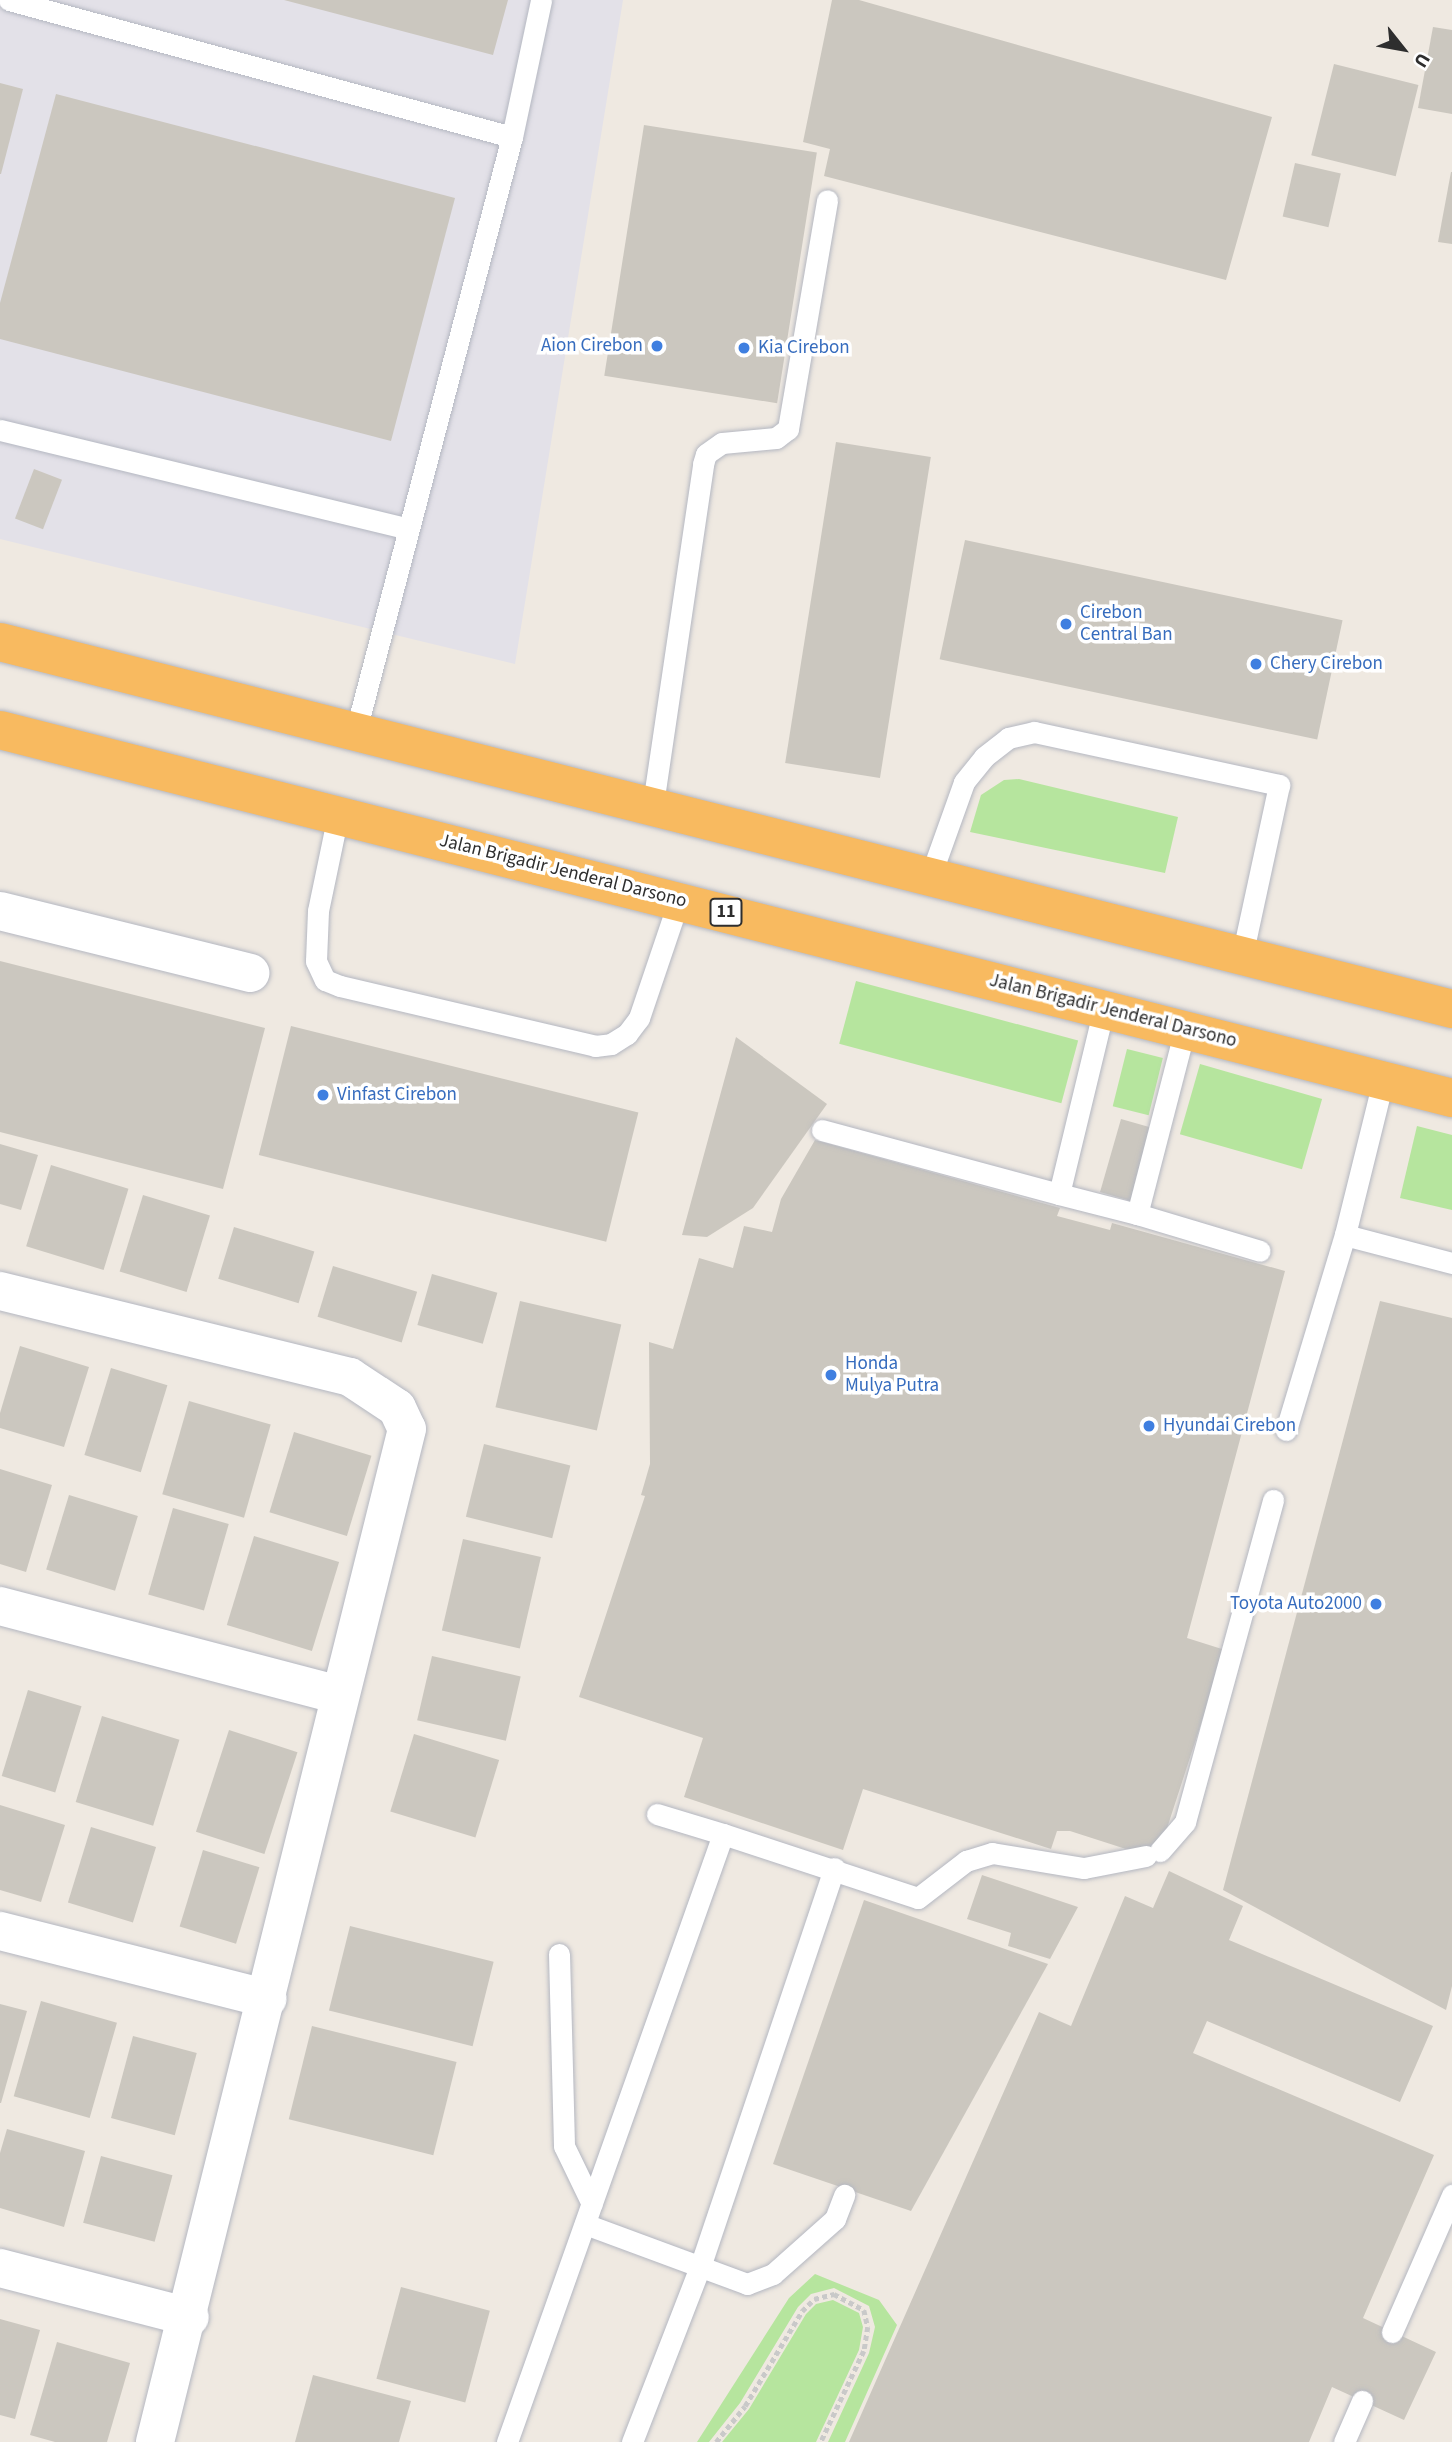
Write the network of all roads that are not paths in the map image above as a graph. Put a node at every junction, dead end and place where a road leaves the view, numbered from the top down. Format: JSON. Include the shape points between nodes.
{"nodes":[{"id":1,"x":9,"y":0,"type":"edge"},
{"id":2,"x":541,"y":0,"type":"edge"},
{"id":3,"x":512,"y":137,"type":"junction"},
{"id":4,"x":827,"y":200,"type":"dead end"},
{"id":5,"x":0,"y":430,"type":"edge"},
{"id":6,"x":406,"y":528,"type":"junction"},
{"id":7,"x":0,"y":642,"type":"edge"},
{"id":8,"x":0,"y":730,"type":"edge"},
{"id":9,"x":355,"y":734,"type":"junction"},
{"id":10,"x":653,"y":803,"type":"junction"},
{"id":11,"x":338,"y":815,"type":"junction"},
{"id":12,"x":929,"y":880,"type":"junction"},
{"id":13,"x":679,"y":901,"type":"junction"},
{"id":14,"x":0,"y":911,"type":"edge"},
{"id":15,"x":1242,"y":956,"type":"junction"},
{"id":16,"x":250,"y":973,"type":"dead end"},
{"id":17,"x":1104,"y":1008,"type":"junction"},
{"id":18,"x":1452,"y":1009,"type":"edge"},
{"id":19,"x":1185,"y":1029,"type":"junction"},
{"id":20,"x":1383,"y":1080,"type":"junction"},
{"id":21,"x":1452,"y":1098,"type":"edge"},
{"id":22,"x":822,"y":1130,"type":"dead end"},
{"id":23,"x":1059,"y":1194,"type":"junction"},
{"id":24,"x":1137,"y":1214,"type":"junction"},
{"id":25,"x":1345,"y":1235,"type":"junction"},
{"id":26,"x":1260,"y":1251,"type":"dead end"},
{"id":27,"x":1452,"y":1263,"type":"edge"},
{"id":28,"x":0,"y":1291,"type":"edge"},
{"id":29,"x":1286,"y":1430,"type":"dead end"},
{"id":30,"x":1273,"y":1500,"type":"dead end"},
{"id":31,"x":0,"y":1606,"type":"edge"},
{"id":32,"x":339,"y":1695,"type":"junction"},
{"id":33,"x":657,"y":1814,"type":"dead end"},
{"id":34,"x":723,"y":1835,"type":"junction"},
{"id":35,"x":834,"y":1868,"type":"junction"},
{"id":36,"x":0,"y":1931,"type":"edge"},
{"id":37,"x":559,"y":1954,"type":"dead end"},
{"id":38,"x":268,"y":1999,"type":"junction"},
{"id":39,"x":1452,"y":2195,"type":"edge"},
{"id":40,"x":844,"y":2196,"type":"dead end"},
{"id":41,"x":588,"y":2214,"type":"junction"},
{"id":42,"x":700,"y":2267,"type":"junction"},
{"id":43,"x":0,"y":2268,"type":"edge"},
{"id":44,"x":190,"y":2316,"type":"junction"},
{"id":45,"x":1392,"y":2332,"type":"dead end"},
{"id":46,"x":1362,"y":2401,"type":"dead end"},
{"id":47,"x":155,"y":2442,"type":"edge"},
{"id":48,"x":508,"y":2442,"type":"edge"},
{"id":49,"x":632,"y":2442,"type":"edge"},
{"id":50,"x":1344,"y":2442,"type":"edge"}],
"edges":[{"from":1,"to":3,"type":"lane"},
{"from":2,"to":3,"type":"lane"},
{"from":3,"to":6,"type":"lane"},
{"from":4,"to":10,"type":"lane","via":[[789,429],[776,438],[722,443],[706,454],[703,464]]},
{"from":5,"to":6,"type":"lane"},
{"from":6,"to":9,"type":"lane"},
{"from":7,"to":9,"type":"highway"},
{"from":8,"to":11,"type":"highway","name":"Jalan Brigadir Jenderal Darsono","number":"11"},
{"from":9,"to":10,"type":"highway"},
{"from":10,"to":12,"type":"highway"},
{"from":11,"to":13,"type":"highway","name":"Jalan Brigadir Jenderal Darsono","number":"11"},
{"from":11,"to":13,"type":"lane","via":[[318,911],[316,961],[325,980],[340,986],[595,1046],[611,1044],[627,1034],[639,1018]]},
{"from":12,"to":15,"type":"highway"},
{"from":12,"to":15,"type":"lane","via":[[964,782],[984,757],[1008,738],[1034,732],[1279,785]]},
{"from":13,"to":17,"type":"highway","name":"Jalan Brigadir Jenderal Darsono","number":"11"},
{"from":14,"to":16,"type":"street"},
{"from":15,"to":18,"type":"highway"},
{"from":17,"to":19,"type":"highway","name":"Jalan Brigadir Jenderal Darsono","number":"11"},
{"from":17,"to":23,"type":"lane"},
{"from":19,"to":20,"type":"highway","name":"Jalan Brigadir Jenderal Darsono","number":"11"},
{"from":19,"to":24,"type":"lane"},
{"from":20,"to":21,"type":"highway","name":"Jalan Brigadir Jenderal Darsono","number":"11"},
{"from":20,"to":25,"type":"lane"},
{"from":22,"to":23,"type":"lane"},
{"from":23,"to":24,"type":"lane"},
{"from":24,"to":26,"type":"lane"},
{"from":25,"to":27,"type":"lane"},
{"from":25,"to":29,"type":"lane"},
{"from":28,"to":32,"type":"street","via":[[350,1377],[397,1408],[407,1429]]},
{"from":30,"to":35,"type":"lane","via":[[1185,1822],[1153,1853],[1084,1868],[992,1853],[965,1861],[918,1898]]},
{"from":31,"to":32,"type":"street"},
{"from":32,"to":38,"type":"street"},
{"from":33,"to":34,"type":"lane"},
{"from":34,"to":35,"type":"lane"},
{"from":34,"to":41,"type":"lane"},
{"from":35,"to":42,"type":"lane"},
{"from":36,"to":38,"type":"street"},
{"from":37,"to":41,"type":"lane","via":[[564,2146]]},
{"from":38,"to":44,"type":"street"},
{"from":39,"to":45,"type":"lane"},
{"from":40,"to":42,"type":"lane","via":[[835,2219],[762,2280],[747,2284]]},
{"from":41,"to":42,"type":"lane"},
{"from":41,"to":48,"type":"lane"},
{"from":42,"to":49,"type":"lane"},
{"from":43,"to":44,"type":"street"},
{"from":44,"to":47,"type":"street"},
{"from":46,"to":50,"type":"lane"}]}
